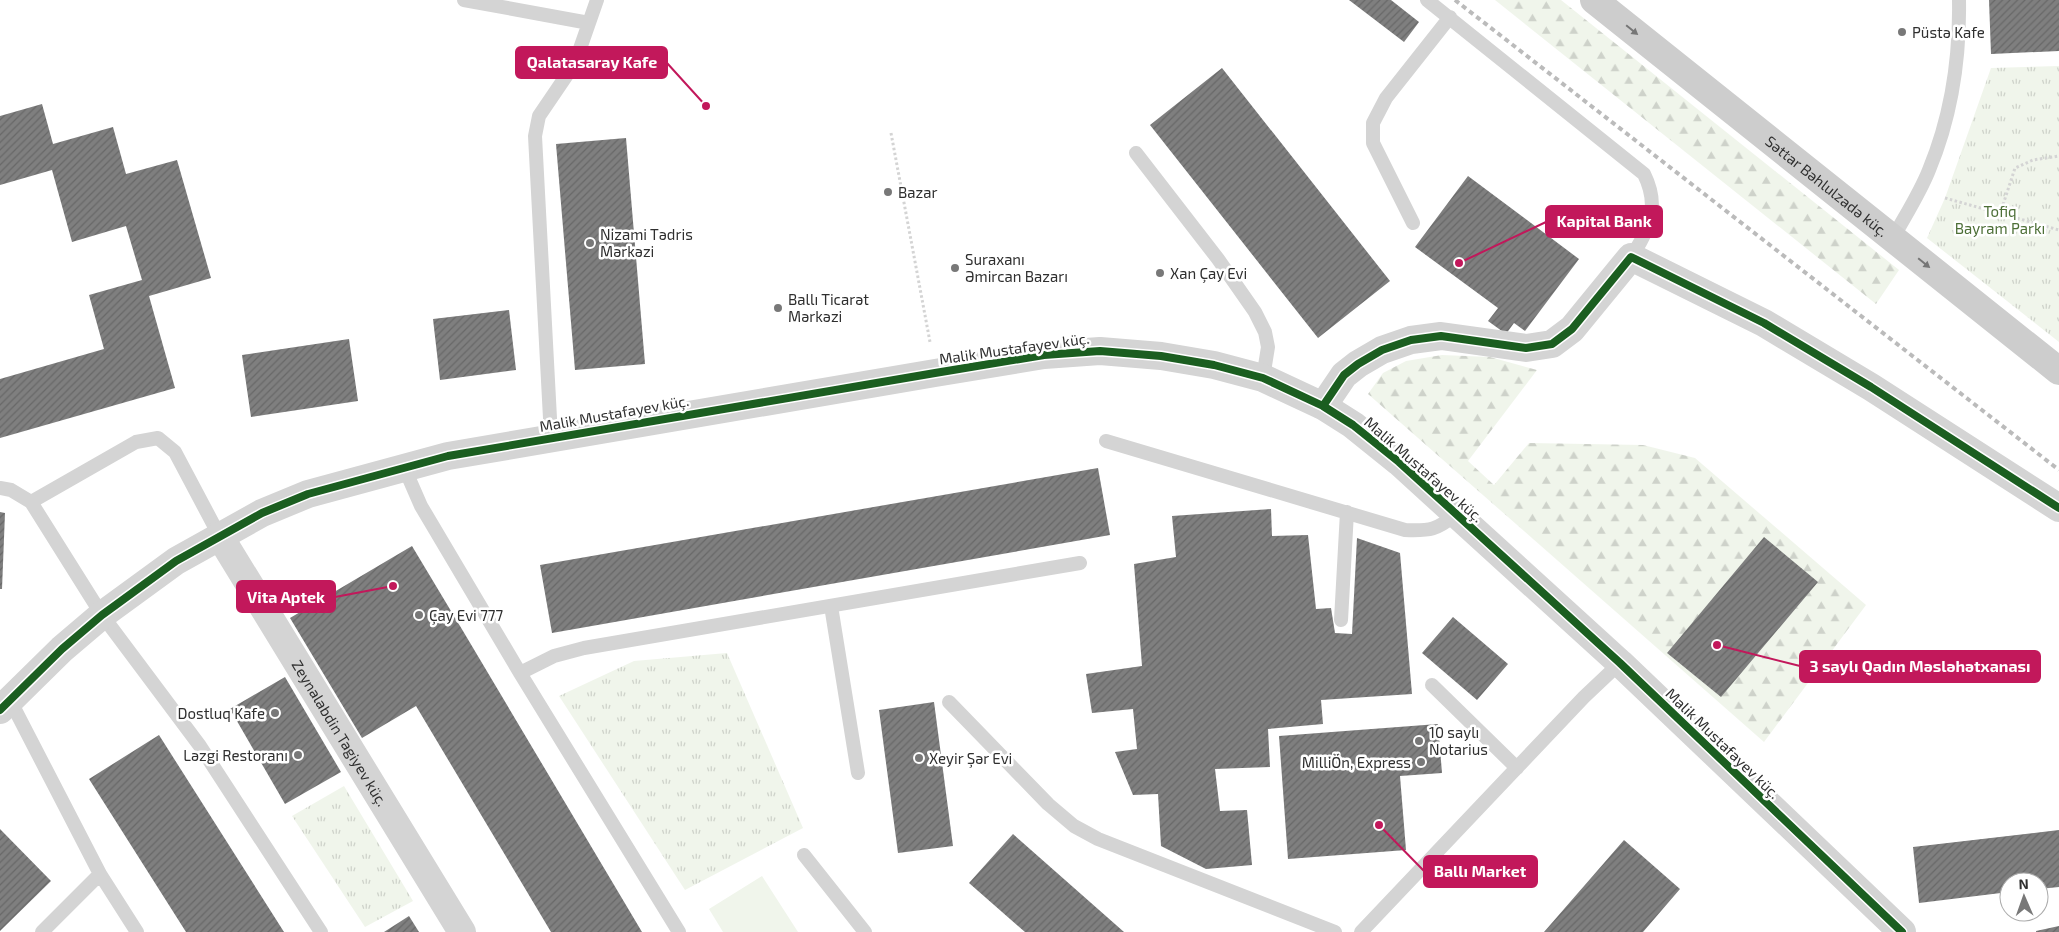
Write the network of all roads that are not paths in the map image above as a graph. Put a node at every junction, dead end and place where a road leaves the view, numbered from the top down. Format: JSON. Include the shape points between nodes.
{"nodes":[{"id":1,"x":464,"y":0,"type":"edge"},
{"id":2,"x":597,"y":0,"type":"edge"},
{"id":3,"x":1427,"y":0,"type":"edge"},
{"id":4,"x":1594,"y":0,"type":"edge"},
{"id":5,"x":1959,"y":0,"type":"edge"},
{"id":6,"x":1450,"y":17,"type":"junction"},
{"id":7,"x":589,"y":23,"type":"junction"},
{"id":8,"x":1136,"y":153,"type":"dead end"},
{"id":9,"x":1413,"y":223,"type":"dead end"},
{"id":10,"x":1893,"y":238,"type":"junction"},
{"id":11,"x":1631,"y":257,"type":"junction"},
{"id":12,"x":2059,"y":371,"type":"edge"},
{"id":13,"x":1263,"y":378,"type":"junction"},
{"id":14,"x":1323,"y":406,"type":"junction"},
{"id":15,"x":551,"y":437,"type":"junction"},
{"id":16,"x":1106,"y":441,"type":"dead end"},
{"id":17,"x":404,"y":467,"type":"junction"},
{"id":18,"x":0,"y":488,"type":"edge"},
{"id":19,"x":31,"y":502,"type":"junction"},
{"id":20,"x":2059,"y":508,"type":"edge"},
{"id":21,"x":1346,"y":512,"type":"junction"},
{"id":22,"x":1457,"y":514,"type":"junction"},
{"id":23,"x":219,"y":535,"type":"junction"},
{"id":24,"x":1080,"y":563,"type":"dead end"},
{"id":25,"x":831,"y":606,"type":"junction"},
{"id":26,"x":102,"y":615,"type":"junction"},
{"id":27,"x":1341,"y":620,"type":"dead end"},
{"id":28,"x":1620,"y":663,"type":"junction"},
{"id":29,"x":520,"y":673,"type":"junction"},
{"id":30,"x":1432,"y":685,"type":"dead end"},
{"id":31,"x":949,"y":702,"type":"dead end"},
{"id":32,"x":5,"y":705,"type":"edge"},
{"id":33,"x":1517,"y":768,"type":"junction"},
{"id":34,"x":858,"y":773,"type":"dead end"},
{"id":35,"x":804,"y":855,"type":"dead end"},
{"id":36,"x":100,"y":874,"type":"junction"},
{"id":37,"x":42,"y":932,"type":"edge"},
{"id":38,"x":137,"y":932,"type":"edge"},
{"id":39,"x":321,"y":932,"type":"edge"},
{"id":40,"x":462,"y":932,"type":"edge"},
{"id":41,"x":679,"y":932,"type":"edge"},
{"id":42,"x":865,"y":932,"type":"edge"},
{"id":43,"x":1335,"y":932,"type":"edge"},
{"id":44,"x":1361,"y":932,"type":"edge"},
{"id":45,"x":1902,"y":932,"type":"edge"}],
"edges":[{"from":1,"to":7,"type":"lane"},
{"from":2,"to":7,"type":"lane"},
{"from":3,"to":6,"type":"lane"},
{"from":4,"to":10,"type":"main road","name":"Səttar Bəhlulzadə küç.","one_way":true},
{"from":5,"to":10,"type":"lane","via":[[1960,35],[1947,117],[1929,171]]},
{"from":6,"to":9,"type":"lane","via":[[1386,98],[1373,123],[1373,143]]},
{"from":6,"to":11,"type":"lane","via":[[1644,174],[1651,188],[1650,224]]},
{"from":7,"to":15,"type":"lane","via":[[575,63],[539,116],[535,136]]},
{"from":8,"to":13,"type":"lane","via":[[1255,312],[1268,347]]},
{"from":10,"to":12,"type":"main road","name":"Səttar Bəhlulzadə küç.","one_way":true},
{"from":11,"to":14,"type":"street","via":[[1572,329],[1552,344],[1526,348],[1441,336],[1411,340],[1382,350],[1358,364],[1344,376]]},
{"from":11,"to":20,"type":"street","via":[[1764,323],[1871,387]]},
{"from":13,"to":14,"type":"street","name":"Malik Mustafayev küç."},
{"from":13,"to":15,"type":"street","name":"Malik Mustafayev küç.","via":[[1161,356],[1100,351],[1044,355]]},
{"from":14,"to":22,"type":"street","name":"Malik Mustafayev küç.","via":[[1399,462]]},
{"from":15,"to":17,"type":"street","name":"Malik Mustafayev küç."},
{"from":16,"to":21,"type":"lane"},
{"from":17,"to":23,"type":"street","name":"Malik Mustafayev küç.","via":[[308,494]]},
{"from":17,"to":29,"type":"lane","via":[[421,506]]},
{"from":18,"to":19,"type":"lane","via":[[11,490]]},
{"from":19,"to":23,"type":"lane","via":[[136,442],[158,438],[176,452]]},
{"from":19,"to":26,"type":"lane"},
{"from":21,"to":22,"type":"lane","via":[[1405,530],[1425,531],[1441,527]]},
{"from":21,"to":27,"type":"lane"},
{"from":22,"to":28,"type":"street","name":"Malik Mustafayev küç."},
{"from":23,"to":26,"type":"street","name":"Malik Mustafayev küç.","via":[[176,561]]},
{"from":23,"to":40,"type":"street","name":"Zeynalabdin Tagiyev küç."},
{"from":24,"to":25,"type":"lane"},
{"from":25,"to":29,"type":"lane","via":[[584,648],[554,656]]},
{"from":25,"to":34,"type":"lane"},
{"from":26,"to":32,"type":"street","name":"Malik Mustafayev küç."},
{"from":26,"to":39,"type":"lane","via":[[200,746]]},
{"from":28,"to":33,"type":"lane"},
{"from":28,"to":45,"type":"street","name":"Malik Mustafayev küç."},
{"from":29,"to":41,"type":"lane"},
{"from":30,"to":33,"type":"lane"},
{"from":31,"to":43,"type":"lane","via":[[1048,804],[1074,826],[1098,839]]},
{"from":32,"to":36,"type":"lane"},
{"from":33,"to":44,"type":"lane"},
{"from":35,"to":42,"type":"lane"},
{"from":36,"to":37,"type":"lane"},
{"from":36,"to":38,"type":"lane"}]}
